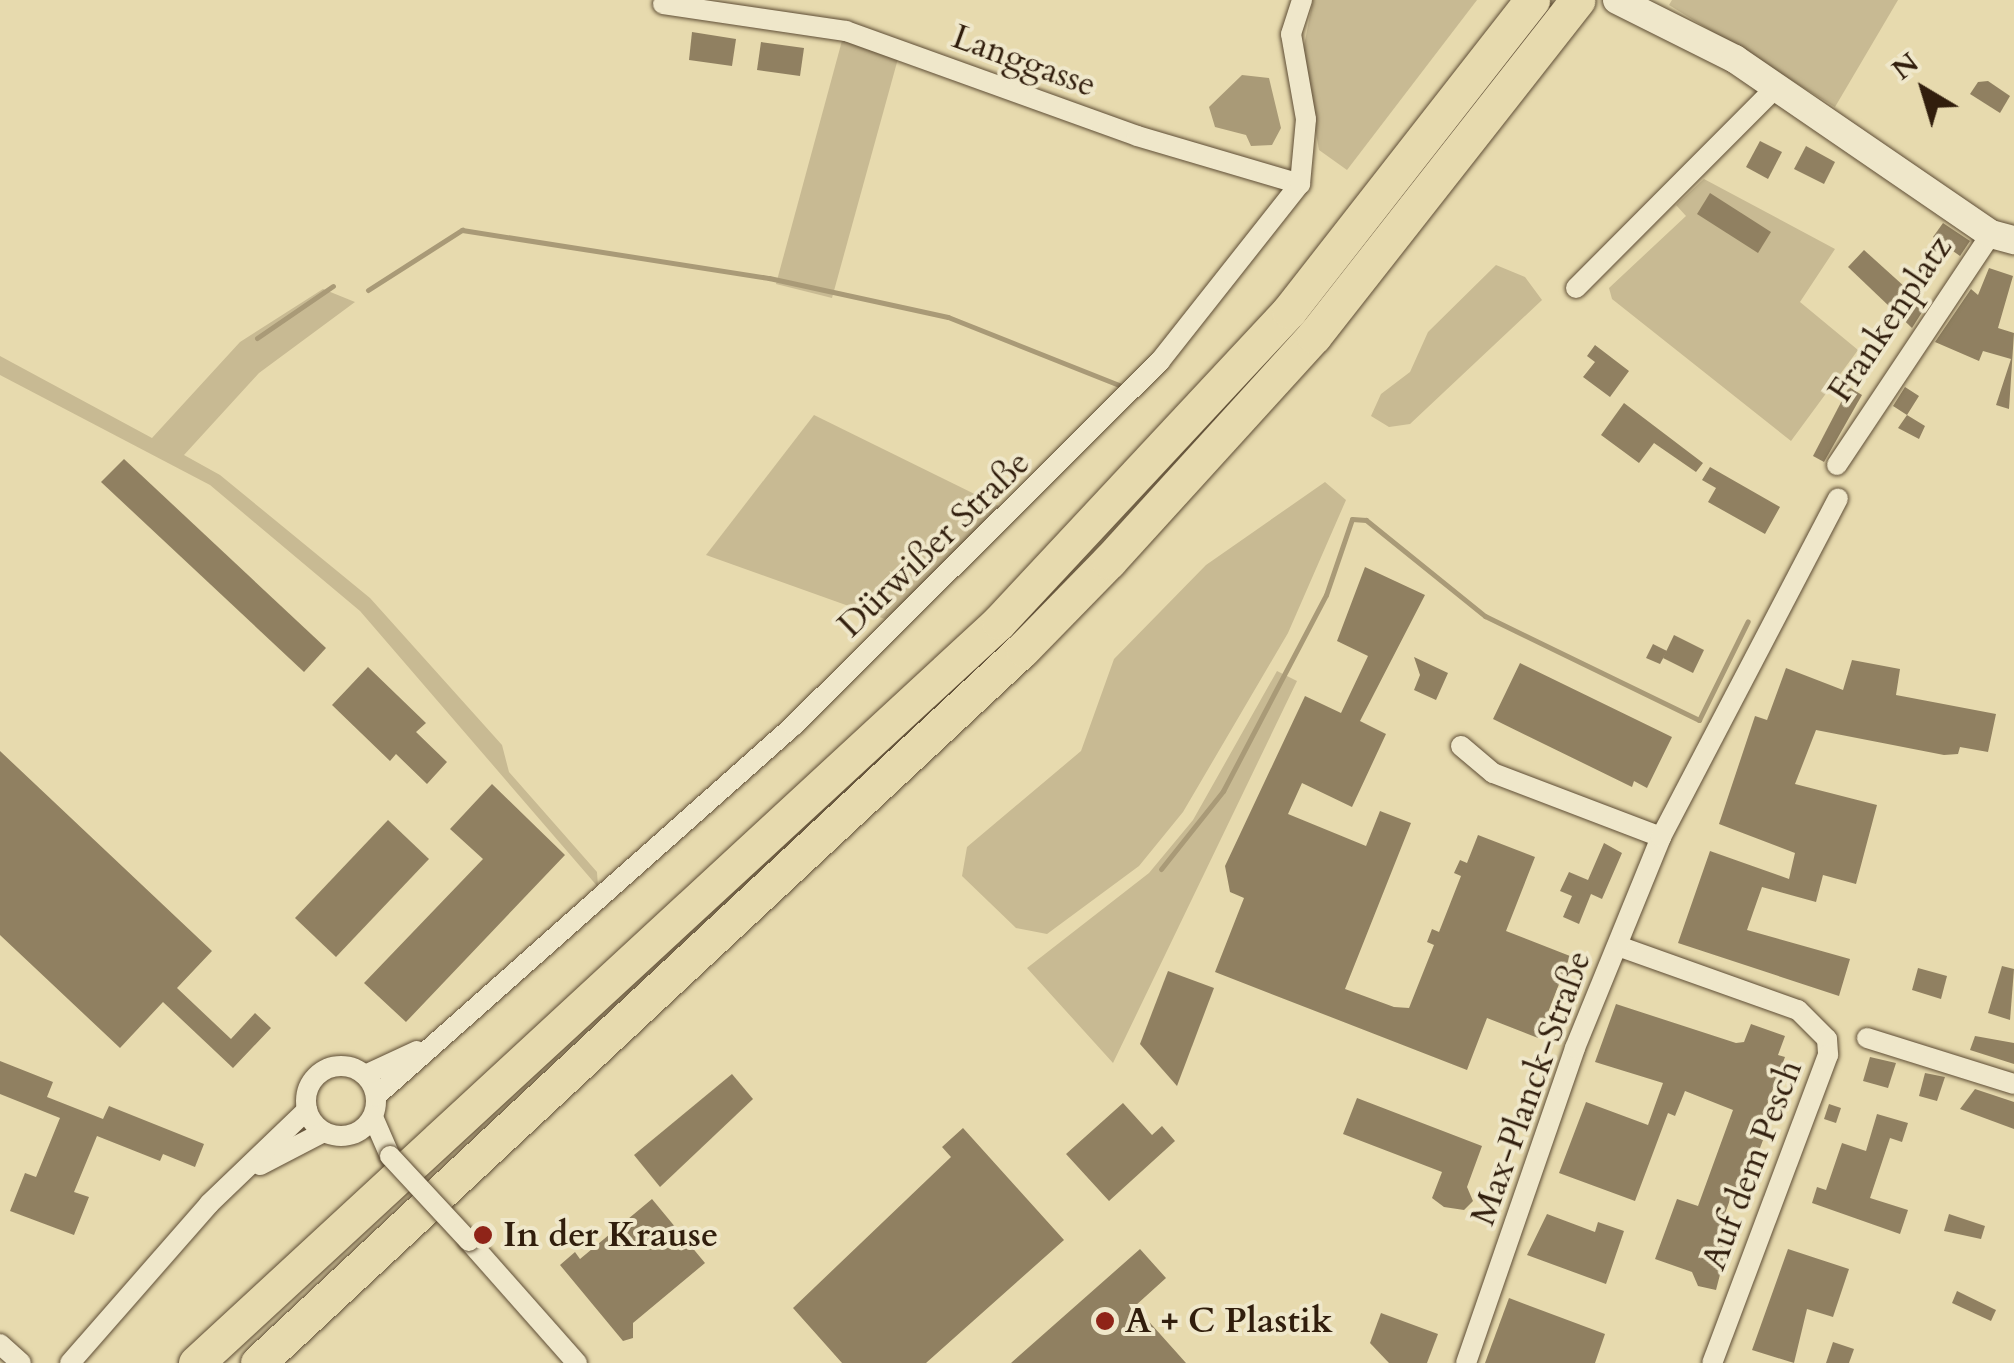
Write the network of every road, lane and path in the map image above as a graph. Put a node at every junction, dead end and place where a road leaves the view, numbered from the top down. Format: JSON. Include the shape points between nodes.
{"nodes":[{"id":1,"x":1302,"y":0,"type":"edge"},
{"id":2,"x":1532,"y":0,"type":"edge"},
{"id":3,"x":1577,"y":0,"type":"edge"},
{"id":4,"x":664,"y":4,"type":"dead end"},
{"id":5,"x":1630,"y":5,"type":"edge"},
{"id":6,"x":1776,"y":86,"type":"junction"},
{"id":7,"x":1300,"y":184,"type":"junction"},
{"id":8,"x":2003,"y":237,"type":"edge"},
{"id":9,"x":1576,"y":288,"type":"dead end"},
{"id":10,"x":1837,"y":465,"type":"dead end"},
{"id":11,"x":1838,"y":498,"type":"dead end"},
{"id":12,"x":1461,"y":746,"type":"dead end"},
{"id":13,"x":1661,"y":837,"type":"junction"},
{"id":14,"x":1618,"y":946,"type":"junction"},
{"id":15,"x":1867,"y":1038,"type":"dead end"},
{"id":16,"x":438,"y":1042,"type":"junction"},
{"id":17,"x":365,"y":1075,"type":"junction"},
{"id":18,"x":2014,"y":1084,"type":"edge"},
{"id":19,"x":307,"y":1110,"type":"junction"},
{"id":20,"x":370,"y":1124,"type":"junction"},
{"id":21,"x":324,"y":1132,"type":"junction"},
{"id":22,"x":233,"y":1182,"type":"junction"},
{"id":23,"x":0,"y":1344,"type":"edge"},
{"id":24,"x":21,"y":1363,"type":"edge"},
{"id":25,"x":70,"y":1363,"type":"edge"},
{"id":26,"x":196,"y":1363,"type":"edge"},
{"id":27,"x":258,"y":1363,"type":"edge"},
{"id":28,"x":578,"y":1363,"type":"edge"},
{"id":29,"x":1466,"y":1363,"type":"edge"},
{"id":30,"x":1712,"y":1363,"type":"edge"}],
"edges":[{"from":1,"to":7,"type":"street","via":[[1291,34],[1306,119]]},
{"from":2,"to":26,"type":"highway","via":[[1289,311],[998,622]]},
{"from":3,"to":27,"type":"highway","via":[[1314,336],[1024,649]]},
{"from":4,"to":7,"type":"street","name":"Langgasse","via":[[846,31],[1136,136]]},
{"from":5,"to":6,"type":"street"},
{"from":6,"to":8,"type":"street"},
{"from":6,"to":9,"type":"street"},
{"from":7,"to":16,"type":"street","name":"Dürwißer Straße","via":[[1199,315],[1089,438],[793,726]]},
{"from":8,"to":10,"type":"street","name":"Frankenplatz"},
{"from":11,"to":13,"type":"street","name":"Max-Planck-Straße"},
{"from":12,"to":13,"type":"street","via":[[1493,774]]},
{"from":13,"to":14,"type":"street","name":"Max-Planck-Straße"},
{"from":14,"to":29,"type":"street","name":"Max-Planck-Straße","via":[[1575,1048]]},
{"from":14,"to":30,"type":"street","name":"Auf dem Pesch","via":[[1798,1010],[1827,1039],[1828,1055]]},
{"from":15,"to":18,"type":"street"},
{"from":16,"to":17,"type":"street","name":"Dürwißer Straße"},
{"from":16,"to":20,"type":"street","name":"Dürwißer Straße"},
{"from":17,"to":19,"type":"street","via":[[337,1066],[322,1071],[306,1095]]},
{"from":17,"to":20,"type":"street"},
{"from":19,"to":21,"type":"street"},
{"from":19,"to":22,"type":"street"},
{"from":20,"to":21,"type":"street"},
{"from":20,"to":28,"type":"street","bridge":true,"via":[[390,1156]]},
{"from":21,"to":22,"type":"street"},
{"from":22,"to":25,"type":"street"},
{"from":23,"to":24,"type":"street"}]}
